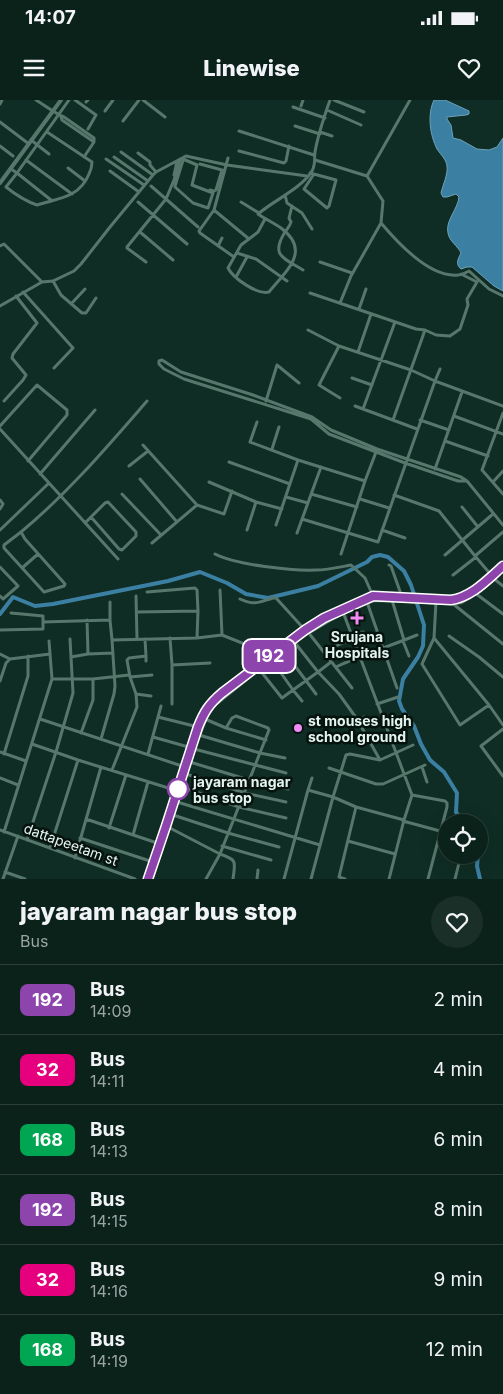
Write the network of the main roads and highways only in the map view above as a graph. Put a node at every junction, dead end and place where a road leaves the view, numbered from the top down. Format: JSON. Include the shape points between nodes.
{"nodes":[{"id":1,"x":503,"y":568,"type":"edge"},
{"id":2,"x":493,"y":577,"type":"junction"},
{"id":3,"x":404,"y":598,"type":"junction"},
{"id":4,"x":427,"y":600,"type":"junction"},
{"id":5,"x":306,"y":631,"type":"junction"},
{"id":6,"x":293,"y":640,"type":"junction"},
{"id":7,"x":270,"y":657,"type":"junction"},
{"id":8,"x":193,"y":748,"type":"junction"},
{"id":9,"x":179,"y":791,"type":"junction"},
{"id":10,"x":149,"y":879,"type":"edge"}],
"edges":[{"from":1,"to":2,"type":"main road"},
{"from":2,"to":4,"type":"main road","via":[[460,598]]},
{"from":2,"to":4,"type":"main road","via":[[461,602],[452,604]]},
{"from":3,"to":4,"type":"main road"},
{"from":3,"to":5,"type":"main road","via":[[367,602]]},
{"from":3,"to":5,"type":"main road","via":[[373,596],[324,618]]},
{"from":5,"to":6,"type":"main road"},
{"from":6,"to":7,"type":"main road"},
{"from":6,"to":7,"type":"main road"},
{"from":7,"to":8,"type":"main road","via":[[209,709]]},
{"from":7,"to":8,"type":"main road","via":[[210,703],[198,727]]},
{"from":8,"to":9,"type":"main road"},
{"from":8,"to":9,"type":"main road"},
{"from":9,"to":10,"type":"main road"},
{"from":9,"to":10,"type":"main road"}]}
